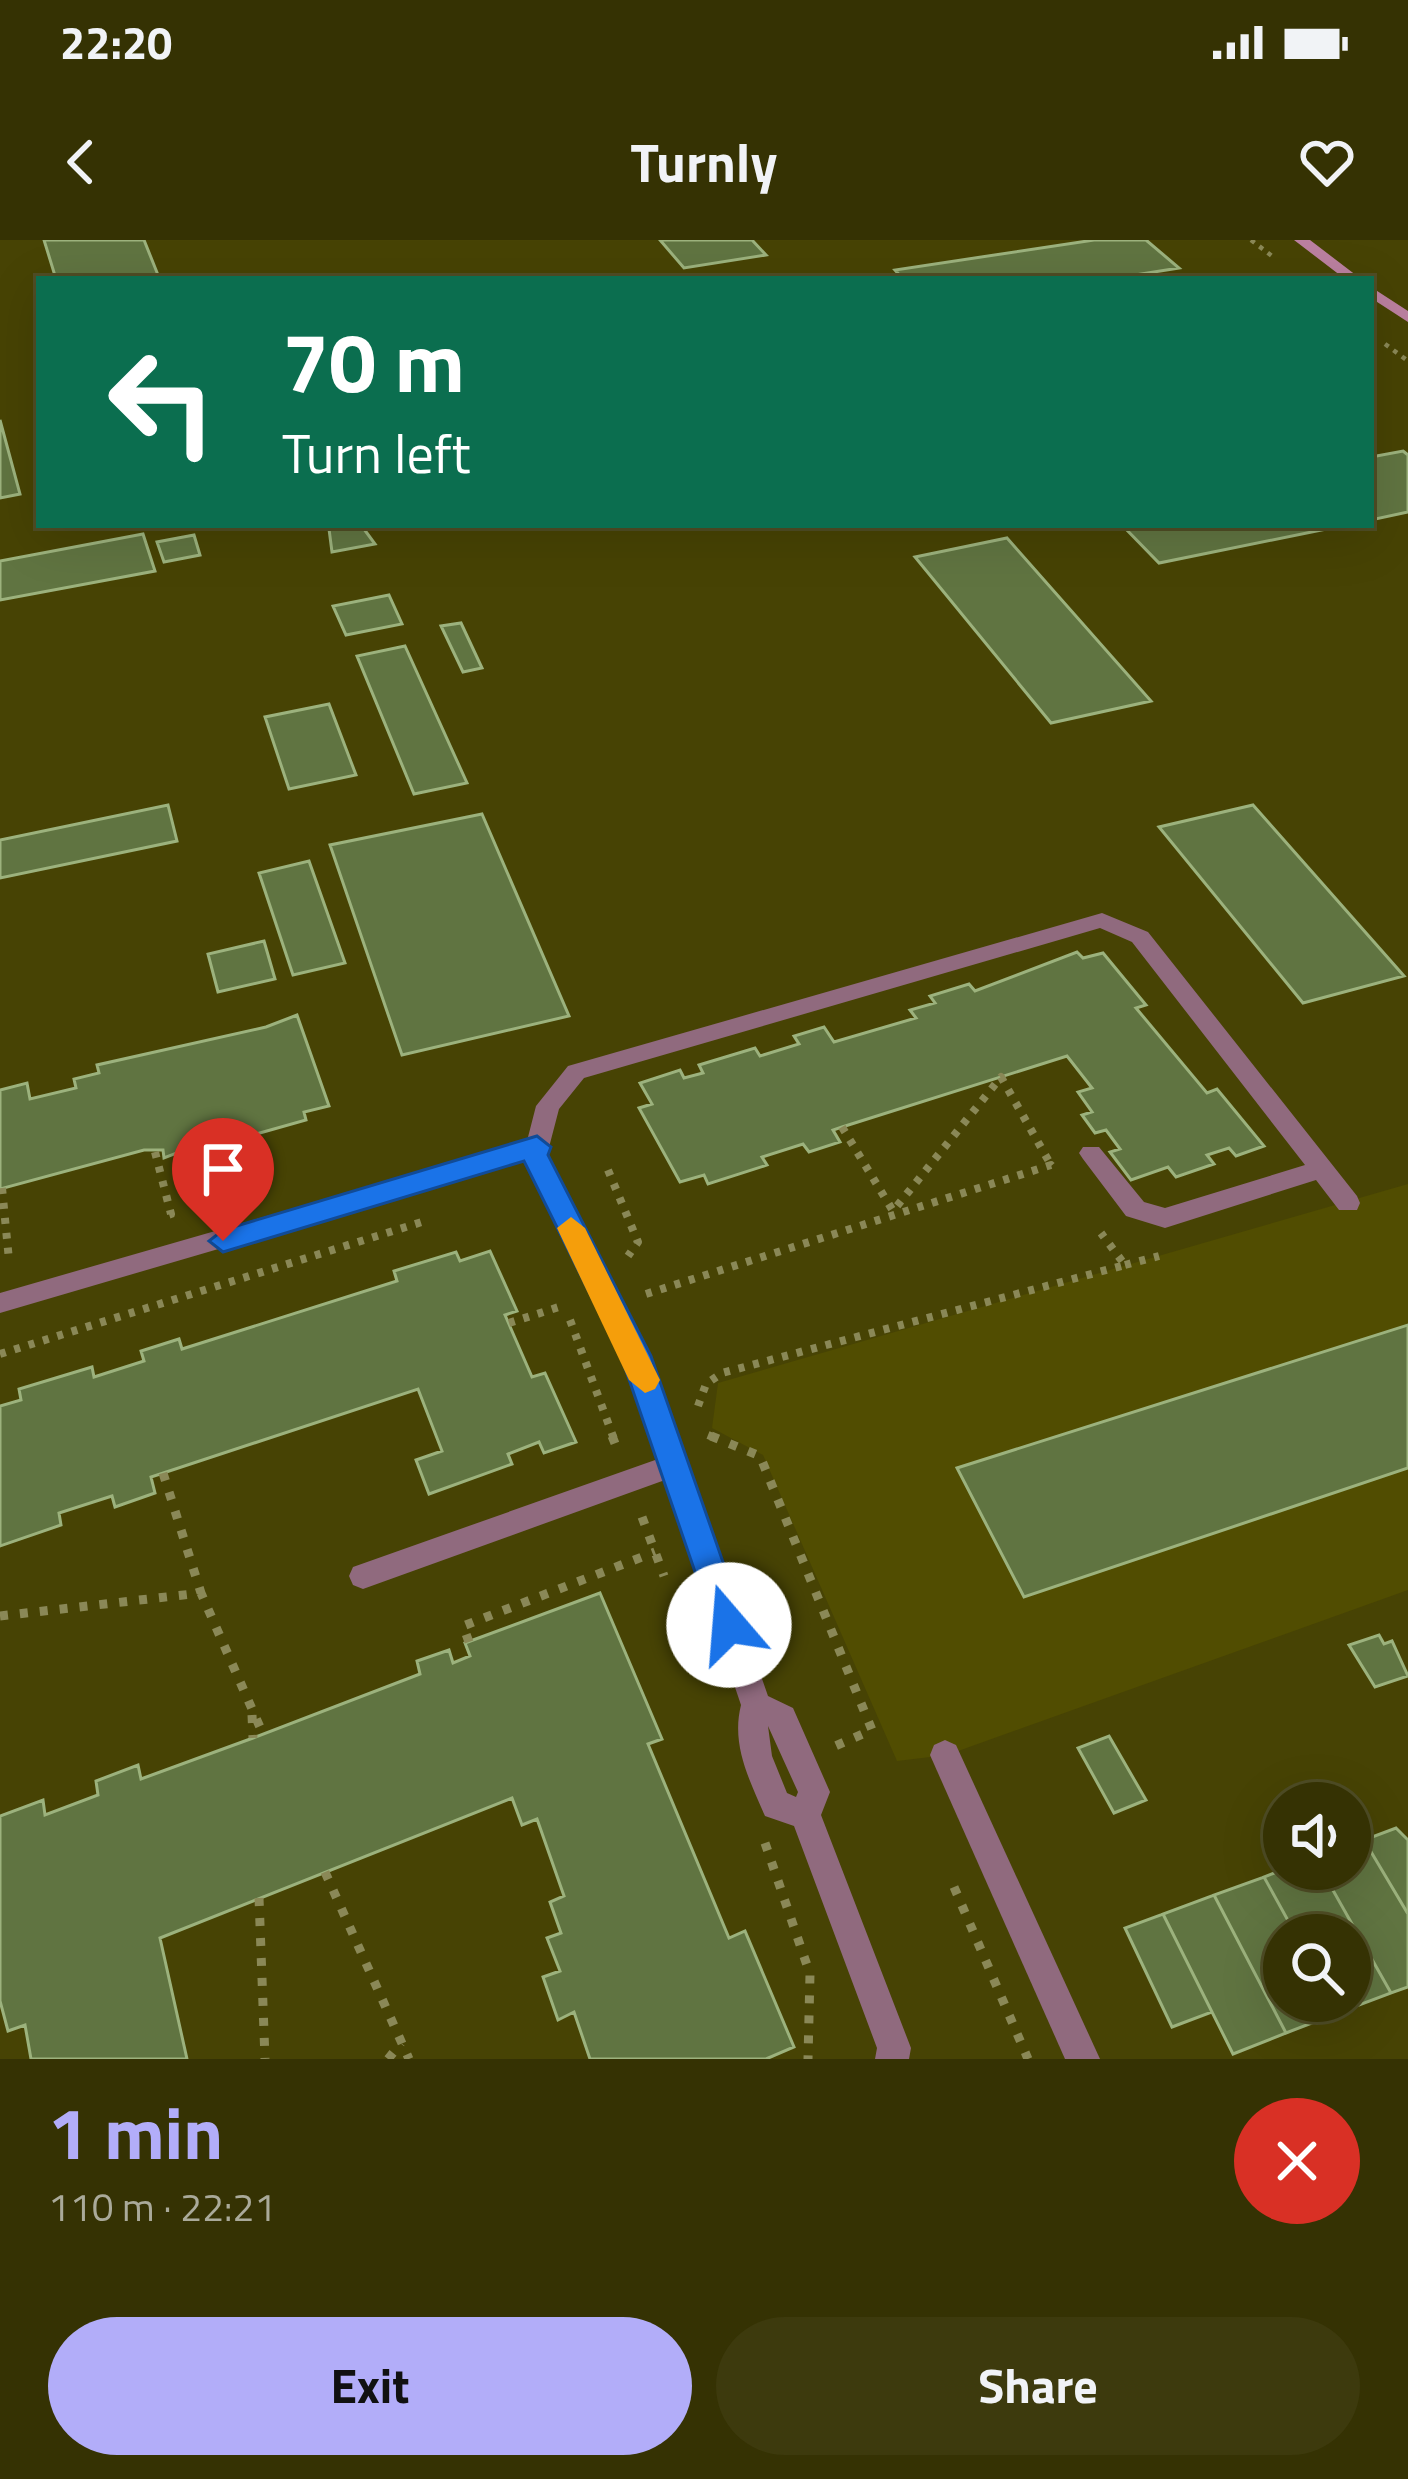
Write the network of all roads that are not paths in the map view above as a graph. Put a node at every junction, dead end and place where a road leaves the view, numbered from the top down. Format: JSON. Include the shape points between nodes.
{"nodes":[{"id":1,"x":1301,"y":240,"type":"edge"},
{"id":2,"x":1350,"y":276,"type":"edge"},
{"id":3,"x":1374,"y":293,"type":"edge"},
{"id":4,"x":1408,"y":319,"type":"edge"},
{"id":5,"x":537,"y":1147,"type":"junction"},
{"id":6,"x":1091,"y":1153,"type":"dead end"},
{"id":7,"x":1321,"y":1169,"type":"junction"},
{"id":8,"x":1348,"y":1203,"type":"dead end"},
{"id":9,"x":0,"y":1303,"type":"edge"},
{"id":10,"x":675,"y":1465,"type":"junction"},
{"id":11,"x":363,"y":1576,"type":"dead end"},
{"id":12,"x":945,"y":1756,"type":"dead end"},
{"id":13,"x":892,"y":2059,"type":"edge"},
{"id":14,"x":1083,"y":2059,"type":"edge"}],
"edges":[{"from":1,"to":2,"type":"street"},
{"from":3,"to":4,"type":"street"},
{"from":5,"to":7,"type":"street","via":[[548,1106],[577,1072],[1102,920],[1140,938]]},
{"from":5,"to":9,"type":"street"},
{"from":5,"to":10,"type":"street","via":[[636,1356]]},
{"from":6,"to":7,"type":"street","via":[[1135,1209],[1165,1218]]},
{"from":7,"to":8,"type":"street"},
{"from":10,"to":11,"type":"street"},
{"from":10,"to":13,"type":"street","via":[[756,1706],[747,1730],[776,1804],[805,1815],[870,1977]]},
{"from":12,"to":14,"type":"street"}]}
